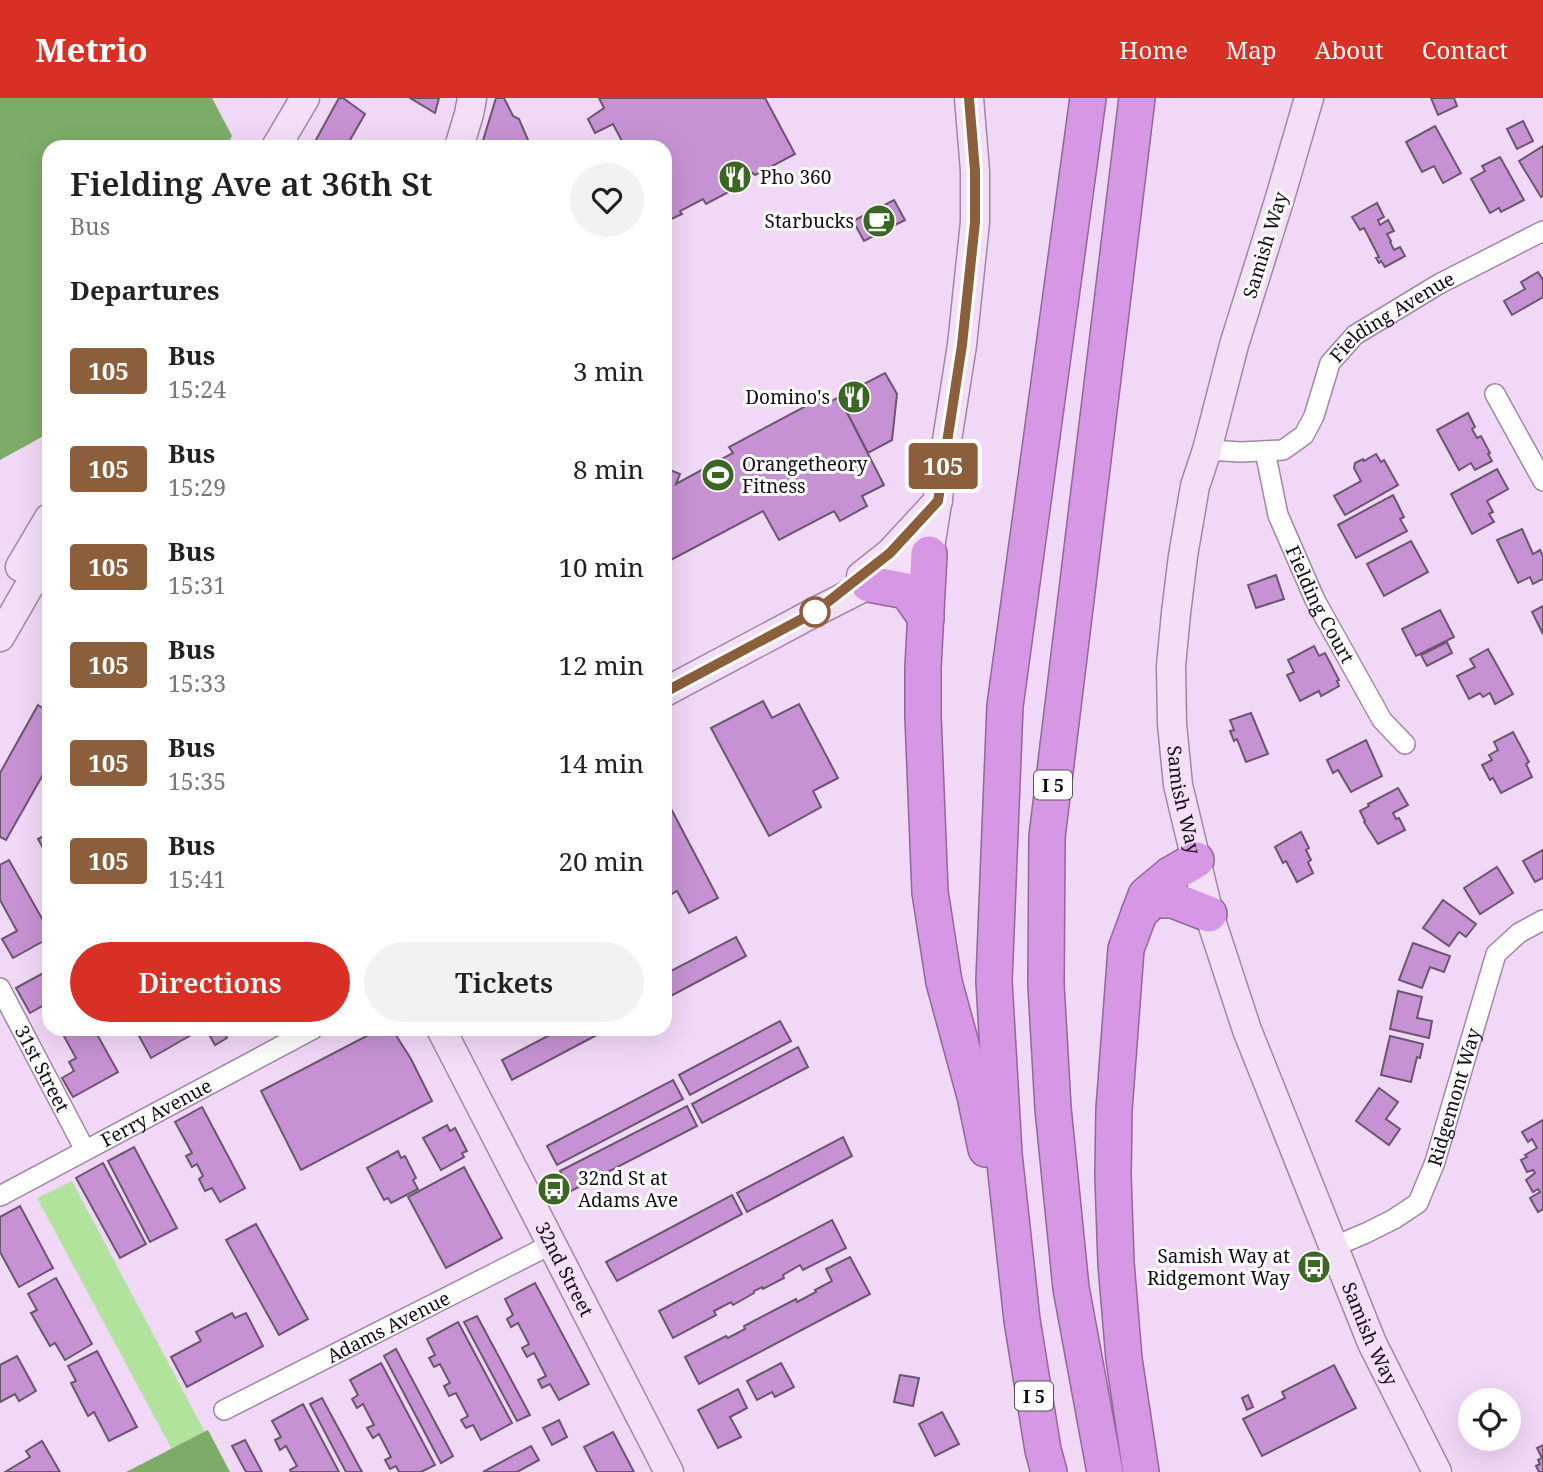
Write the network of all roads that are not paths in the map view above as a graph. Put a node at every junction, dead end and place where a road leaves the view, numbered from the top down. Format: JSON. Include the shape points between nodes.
{"nodes":[{"id":1,"x":293,"y":98,"type":"edge"},
{"id":2,"x":305,"y":98,"type":"edge"},
{"id":3,"x":472,"y":98,"type":"edge"},
{"id":4,"x":969,"y":98,"type":"edge"},
{"id":5,"x":1088,"y":98,"type":"edge"},
{"id":6,"x":1137,"y":98,"type":"edge"},
{"id":7,"x":1309,"y":98,"type":"edge"},
{"id":8,"x":268,"y":140,"type":"edge"},
{"id":9,"x":280,"y":140,"type":"edge"},
{"id":10,"x":461,"y":140,"type":"edge"},
{"id":11,"x":1543,"y":231,"type":"edge"},
{"id":12,"x":1495,"y":394,"type":"dead end"},
{"id":13,"x":1207,"y":450,"type":"junction"},
{"id":14,"x":1265,"y":451,"type":"junction"},
{"id":15,"x":1543,"y":481,"type":"edge"},
{"id":16,"x":938,"y":501,"type":"junction"},
{"id":17,"x":42,"y":530,"type":"edge"},
{"id":18,"x":929,"y":554,"type":"junction"},
{"id":19,"x":42,"y":564,"type":"edge"},
{"id":20,"x":869,"y":584,"type":"junction"},
{"id":21,"x":0,"y":602,"type":"edge"},
{"id":22,"x":815,"y":612,"type":"junction"},
{"id":23,"x":926,"y":618,"type":"junction"},
{"id":24,"x":0,"y":637,"type":"edge"},
{"id":25,"x":672,"y":688,"type":"edge"},
{"id":26,"x":1405,"y":744,"type":"dead end"},
{"id":27,"x":1196,"y":860,"type":"junction"},
{"id":28,"x":1139,"y":913,"type":"junction"},
{"id":29,"x":1209,"y":914,"type":"junction"},
{"id":30,"x":1543,"y":920,"type":"edge"},
{"id":31,"x":0,"y":988,"type":"edge"},
{"id":32,"x":300,"y":1036,"type":"edge"},
{"id":33,"x":445,"y":1036,"type":"edge"},
{"id":34,"x":85,"y":1150,"type":"junction"},
{"id":35,"x":0,"y":1196,"type":"edge"},
{"id":36,"x":552,"y":1244,"type":"junction"},
{"id":37,"x":1333,"y":1247,"type":"junction"},
{"id":38,"x":1022,"y":1320,"type":"junction"},
{"id":39,"x":224,"y":1410,"type":"dead end"},
{"id":40,"x":670,"y":1472,"type":"edge"},
{"id":41,"x":1049,"y":1472,"type":"edge"},
{"id":42,"x":1105,"y":1472,"type":"edge"},
{"id":43,"x":1141,"y":1472,"type":"edge"},
{"id":44,"x":1437,"y":1472,"type":"edge"}],
"edges":[{"from":1,"to":8,"type":"main road"},
{"from":2,"to":9,"type":"main road"},
{"from":3,"to":10,"type":"main road"},
{"from":4,"to":16,"type":"main road","via":[[975,222]]},
{"from":5,"to":38,"type":"highway","number":"I 5","via":[[1004,706],[994,981],[1004,1154]]},
{"from":6,"to":42,"type":"highway","number":"I 5","via":[[1046,837],[1046,985],[1053,1108],[1071,1287]]},
{"from":7,"to":13,"type":"main road","name":"Samish Way"},
{"from":11,"to":14,"type":"street","name":"Fielding Avenue","via":[[1438,284],[1355,335],[1330,363],[1304,435],[1283,450]]},
{"from":12,"to":15,"type":"street"},
{"from":13,"to":14,"type":"street","name":"Fielding Avenue"},
{"from":13,"to":27,"type":"main road","name":"Samish Way","via":[[1182,556],[1171,666],[1178,785]]},
{"from":14,"to":26,"type":"street","name":"Fielding Court","via":[[1278,515],[1315,600],[1382,720]]},
{"from":16,"to":18,"type":"main road"},
{"from":16,"to":22,"type":"main road","via":[[890,553]]},
{"from":17,"to":21,"type":"main road"},
{"from":18,"to":20,"type":"main road"},
{"from":18,"to":23,"type":"highway"},
{"from":19,"to":24,"type":"main road"},
{"from":20,"to":22,"type":"main road"},
{"from":20,"to":23,"type":"highway","via":[[907,591]]},
{"from":22,"to":25,"type":"main road"},
{"from":23,"to":38,"type":"highway","via":[[923,716],[930,892],[944,982],[975,1096]]},
{"from":27,"to":28,"type":"highway","via":[[1146,895]]},
{"from":27,"to":29,"type":"main road","name":"Samish Way"},
{"from":28,"to":29,"type":"highway","via":[[1153,900],[1173,900]]},
{"from":28,"to":43,"type":"highway","via":[[1126,949],[1113,1176],[1124,1359]]},
{"from":29,"to":37,"type":"main road","name":"Samish Way","via":[[1247,1030]]},
{"from":30,"to":37,"type":"street","name":"Ridgemont Way","via":[[1519,933],[1496,954],[1418,1203]]},
{"from":31,"to":34,"type":"street","name":"31st Street"},
{"from":32,"to":34,"type":"street","name":"Ferry Avenue"},
{"from":33,"to":36,"type":"main road","name":"32nd Street"},
{"from":34,"to":35,"type":"street","name":"Ferry Avenue"},
{"from":36,"to":39,"type":"street","name":"Adams Avenue"},
{"from":36,"to":40,"type":"main road","name":"32nd Street"},
{"from":37,"to":44,"type":"main road","name":"Samish Way","via":[[1372,1343]]},
{"from":38,"to":41,"type":"highway","number":"I 5"}]}
